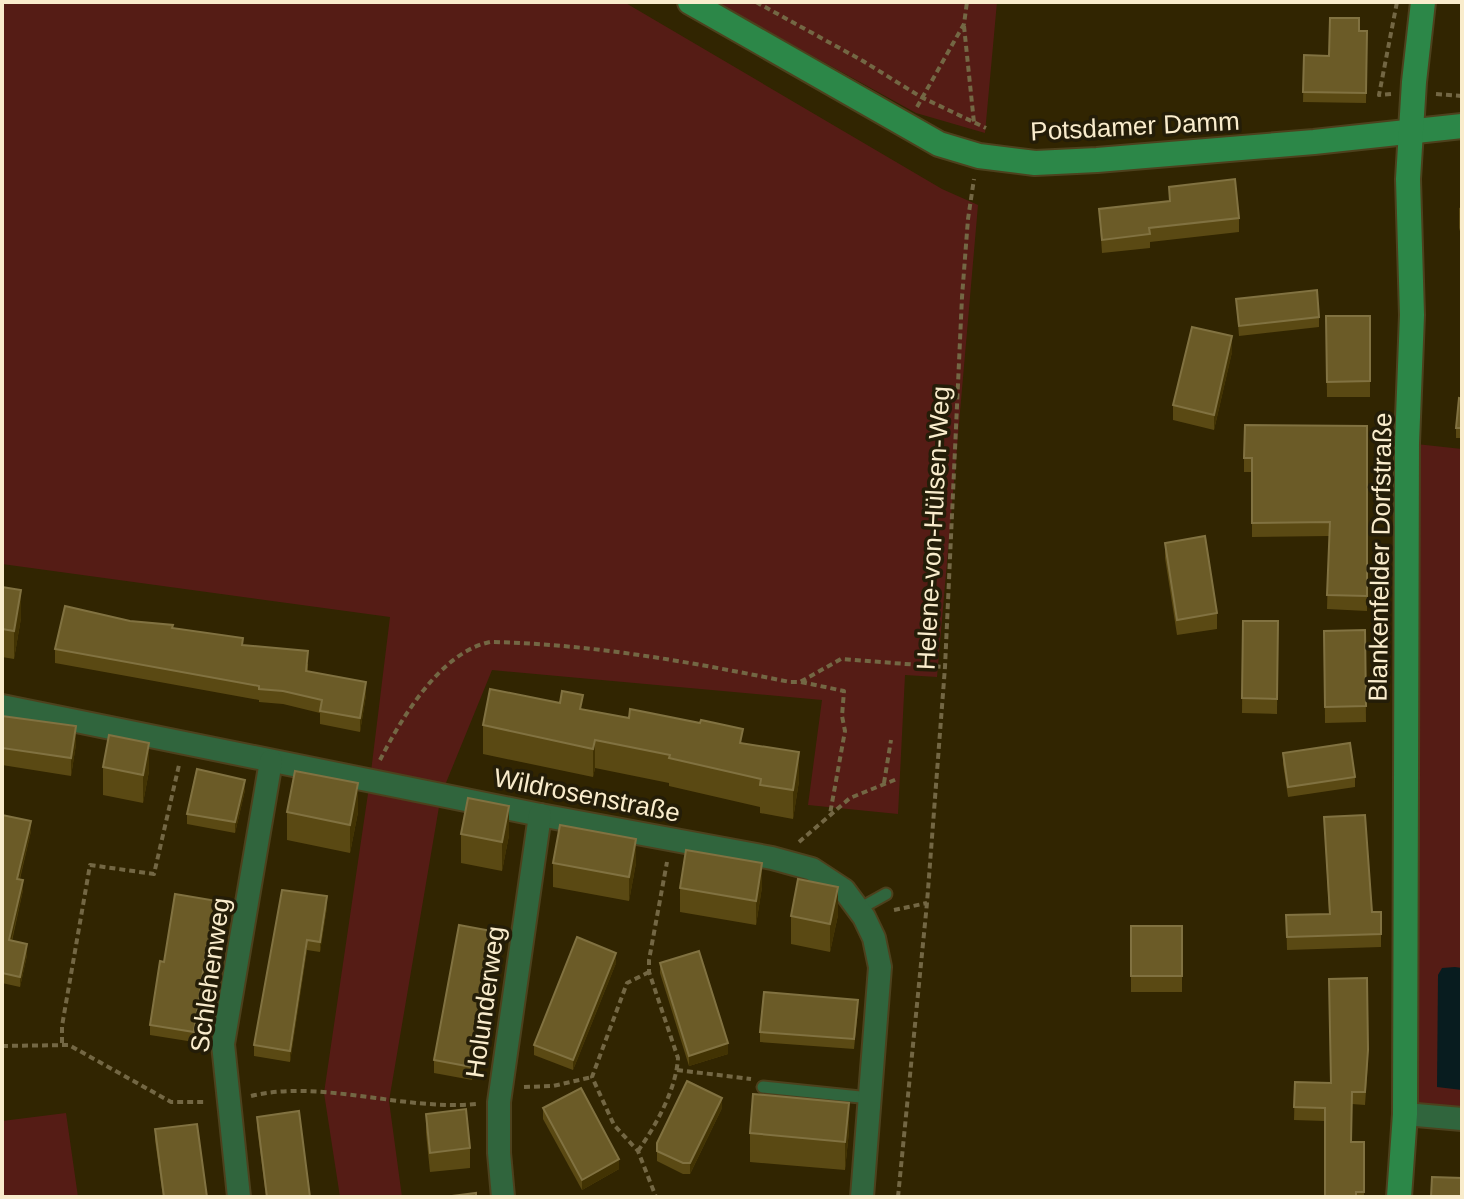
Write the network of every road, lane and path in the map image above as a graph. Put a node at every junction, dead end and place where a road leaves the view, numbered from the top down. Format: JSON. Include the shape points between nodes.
{"nodes":[{"id":1,"x":690,"y":2,"type":"edge"},
{"id":2,"x":756,"y":2,"type":"edge"},
{"id":3,"x":967,"y":2,"type":"edge"},
{"id":4,"x":1397,"y":2,"type":"edge"},
{"id":5,"x":1423,"y":2,"type":"edge"},
{"id":6,"x":964,"y":24,"type":"junction"},
{"id":7,"x":1379,"y":95,"type":"dead end"},
{"id":8,"x":921,"y":97,"type":"junction"},
{"id":9,"x":974,"y":123,"type":"junction"},
{"id":10,"x":1462,"y":126,"type":"edge"},
{"id":11,"x":909,"y":127,"type":"junction"},
{"id":12,"x":986,"y":128,"type":"dead end"},
{"id":13,"x":1411,"y":131,"type":"junction"},
{"id":14,"x":979,"y":156,"type":"junction"},
{"id":15,"x":945,"y":667,"type":"junction"},
{"id":16,"x":800,"y":682,"type":"junction"},
{"id":17,"x":2,"y":706,"type":"edge"},
{"id":18,"x":891,"y":740,"type":"dead end"},
{"id":19,"x":184,"y":743,"type":"junction"},
{"id":20,"x":271,"y":761,"type":"junction"},
{"id":21,"x":897,"y":779,"type":"dead end"},
{"id":22,"x":370,"y":780,"type":"junction"},
{"id":23,"x":884,"y":783,"type":"junction"},
{"id":24,"x":830,"y":814,"type":"junction"},
{"id":25,"x":540,"y":815,"type":"junction"},
{"id":26,"x":671,"y":840,"type":"junction"},
{"id":27,"x":780,"y":860,"type":"junction"},
{"id":28,"x":886,"y":894,"type":"dead end"},
{"id":29,"x":859,"y":909,"type":"junction"},
{"id":30,"x":649,"y":972,"type":"junction"},
{"id":31,"x":62,"y":1043,"type":"dead end"},
{"id":32,"x":677,"y":1070,"type":"junction"},
{"id":33,"x":592,"y":1077,"type":"junction"},
{"id":34,"x":763,"y":1087,"type":"joint"},
{"id":35,"x":501,"y":1089,"type":"junction"},
{"id":36,"x":870,"y":1098,"type":"junction"},
{"id":37,"x":1405,"y":1114,"type":"junction"},
{"id":38,"x":1462,"y":1119,"type":"edge"},
{"id":39,"x":638,"y":1151,"type":"junction"},
{"id":40,"x":239,"y":1197,"type":"edge"},
{"id":41,"x":503,"y":1197,"type":"edge"},
{"id":42,"x":656,"y":1197,"type":"edge"},
{"id":43,"x":862,"y":1197,"type":"edge"},
{"id":44,"x":898,"y":1197,"type":"edge"},
{"id":45,"x":1399,"y":1197,"type":"edge"}],
"edges":[{"from":1,"to":11,"type":"main road","name":"Potsdamer Damm"},
{"from":2,"to":8,"type":"path"},
{"from":3,"to":6,"type":"path"},
{"from":4,"to":7,"type":"path"},
{"from":5,"to":13,"type":"main road","name":"Blankenfelder Dorfstraße"},
{"from":6,"to":8,"type":"path"},
{"from":6,"to":9,"type":"path"},
{"from":8,"to":9,"type":"path"},
{"from":8,"to":11,"type":"path"},
{"from":9,"to":12,"type":"path"},
{"from":10,"to":13,"type":"main road","name":"Potsdamer Damm"},
{"from":11,"to":14,"type":"main road","name":"Potsdamer Damm","via":[[939,144]]},
{"from":13,"to":14,"type":"main road","name":"Potsdamer Damm","via":[[1097,160],[1035,163]]},
{"from":13,"to":37,"type":"main road","name":"Blankenfelder Dorfstraße"},
{"from":14,"to":15,"type":"path","name":"Helene-von-Hülsen-Weg","via":[[962,297]]},
{"from":15,"to":16,"type":"path","via":[[841,659]]},
{"from":15,"to":44,"type":"path","name":"Helene-von-Hülsen-Weg"},
{"from":16,"to":22,"type":"path","via":[[591,647],[476,645],[457,655],[435,678],[396,728]]},
{"from":16,"to":24,"type":"path","via":[[844,691],[845,731]]},
{"from":17,"to":19,"type":"street","name":"Wildrosenstraße"},
{"from":18,"to":23,"type":"path"},
{"from":19,"to":20,"type":"street","name":"Wildrosenstraße"},
{"from":19,"to":31,"type":"path","via":[[154,874],[90,865]]},
{"from":20,"to":22,"type":"street","name":"Wildrosenstraße"},
{"from":20,"to":40,"type":"street","name":"Schlehenweg","via":[[223,1044]]},
{"from":21,"to":23,"type":"path"},
{"from":22,"to":25,"type":"street","name":"Wildrosenstraße"},
{"from":23,"to":24,"type":"path"},
{"from":24,"to":27,"type":"path"},
{"from":25,"to":26,"type":"street","name":"Wildrosenstraße"},
{"from":25,"to":35,"type":"street","name":"Holunderweg"},
{"from":26,"to":27,"type":"street","name":"Wildrosenstraße"},
{"from":26,"to":30,"type":"path"},
{"from":27,"to":29,"type":"street","name":"Wildrosenstraße","via":[[812,869],[844,890]]},
{"from":28,"to":29,"type":"lane"},
{"from":29,"to":36,"type":"street","name":"Wildrosenstraße","via":[[874,938],[880,967]]},
{"from":30,"to":32,"type":"path","via":[[678,1058]]},
{"from":30,"to":33,"type":"path","via":[[627,983]]},
{"from":32,"to":34,"type":"path","via":[[761,1080]]},
{"from":32,"to":39,"type":"path","via":[[652,1132]]},
{"from":33,"to":35,"type":"path"},
{"from":33,"to":39,"type":"path","via":[[614,1125]]},
{"from":34,"to":36,"type":"lane"},
{"from":35,"to":41,"type":"street","name":"Holunderweg"},
{"from":36,"to":43,"type":"street","name":"Wildrosenstraße"},
{"from":37,"to":38,"type":"street"},
{"from":37,"to":45,"type":"main road","name":"Blankenfelder Dorfstraße"},
{"from":39,"to":42,"type":"path"}]}
